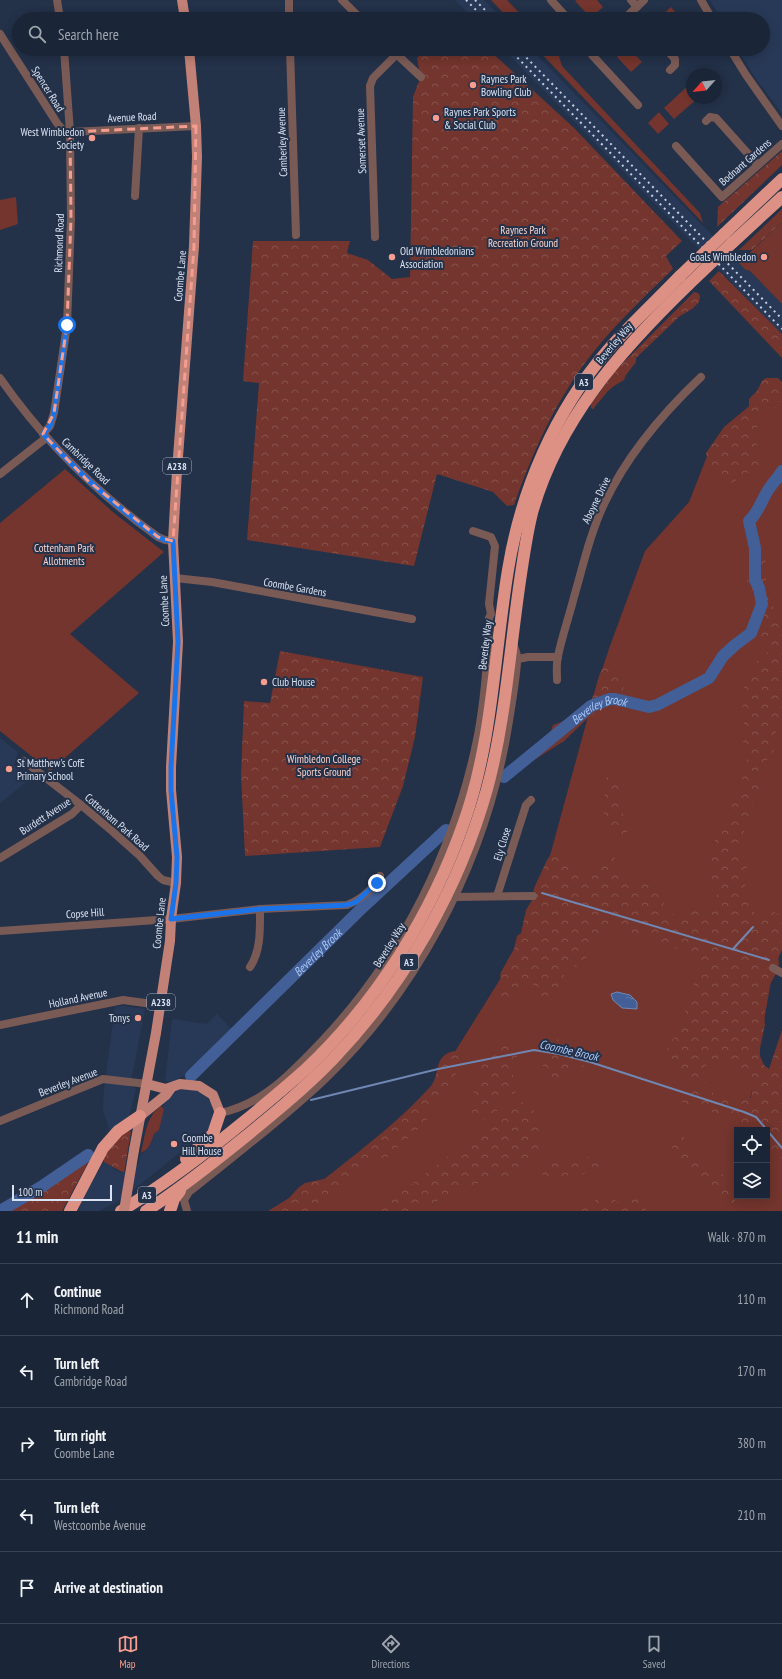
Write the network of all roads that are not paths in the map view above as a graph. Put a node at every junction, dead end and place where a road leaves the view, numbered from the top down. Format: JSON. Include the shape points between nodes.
{"nodes":[{"id":1,"x":57,"y":0,"type":"edge"},
{"id":2,"x":182,"y":0,"type":"edge"},
{"id":3,"x":289,"y":0,"type":"edge"},
{"id":4,"x":342,"y":0,"type":"edge"},
{"id":5,"x":551,"y":0,"type":"edge"},
{"id":6,"x":631,"y":0,"type":"edge"},
{"id":7,"x":644,"y":0,"type":"edge"},
{"id":8,"x":701,"y":0,"type":"edge"},
{"id":9,"x":634,"y":10,"type":"joint"},
{"id":10,"x":59,"y":12,"type":"edge"},
{"id":11,"x":184,"y":12,"type":"edge"},
{"id":12,"x":289,"y":12,"type":"edge"},
{"id":13,"x":355,"y":12,"type":"edge"},
{"id":14,"x":562,"y":12,"type":"edge"},
{"id":15,"x":708,"y":12,"type":"edge"},
{"id":16,"x":0,"y":34,"type":"edge"},
{"id":17,"x":12,"y":53,"type":"edge"},
{"id":18,"x":14,"y":56,"type":"edge"},
{"id":19,"x":65,"y":56,"type":"edge"},
{"id":20,"x":190,"y":56,"type":"edge"},
{"id":21,"x":290,"y":56,"type":"edge"},
{"id":22,"x":391,"y":56,"type":"edge"},
{"id":23,"x":398,"y":56,"type":"edge"},
{"id":24,"x":593,"y":56,"type":"edge"},
{"id":25,"x":672,"y":56,"type":"edge"},
{"id":26,"x":734,"y":56,"type":"edge"},
{"id":27,"x":670,"y":70,"type":"dead end"},
{"id":28,"x":421,"y":77,"type":"dead end"},
{"id":29,"x":638,"y":105,"type":"dead end"},
{"id":30,"x":706,"y":121,"type":"dead end"},
{"id":31,"x":196,"y":126,"type":"junction"},
{"id":32,"x":782,"y":126,"type":"edge"},
{"id":33,"x":139,"y":128,"type":"junction"},
{"id":34,"x":70,"y":132,"type":"junction"},
{"id":35,"x":782,"y":144,"type":"edge"},
{"id":36,"x":676,"y":146,"type":"dead end"},
{"id":37,"x":758,"y":165,"type":"junction"},
{"id":38,"x":782,"y":179,"type":"edge"},
{"id":39,"x":135,"y":196,"type":"dead end"},
{"id":40,"x":782,"y":196,"type":"edge"},
{"id":41,"x":296,"y":235,"type":"dead end"},
{"id":42,"x":375,"y":237,"type":"dead end"},
{"id":43,"x":684,"y":281,"type":"junction"},
{"id":44,"x":701,"y":376,"type":"dead end"},
{"id":45,"x":0,"y":378,"type":"edge"},
{"id":46,"x":45,"y":436,"type":"junction"},
{"id":47,"x":0,"y":474,"type":"edge"},
{"id":48,"x":473,"y":531,"type":"dead end"},
{"id":49,"x":173,"y":541,"type":"junction"},
{"id":50,"x":175,"y":578,"type":"junction"},
{"id":51,"x":505,"y":587,"type":"junction"},
{"id":52,"x":491,"y":614,"type":"junction"},
{"id":53,"x":412,"y":619,"type":"dead end"},
{"id":54,"x":512,"y":641,"type":"junction"},
{"id":55,"x":558,"y":657,"type":"junction"},
{"id":56,"x":518,"y":659,"type":"junction"},
{"id":57,"x":557,"y":680,"type":"dead end"},
{"id":58,"x":24,"y":761,"type":"dead end"},
{"id":59,"x":531,"y":800,"type":"dead end"},
{"id":60,"x":81,"y":805,"type":"junction"},
{"id":61,"x":0,"y":858,"type":"edge"},
{"id":62,"x":380,"y":876,"type":"dead end"},
{"id":63,"x":176,"y":883,"type":"junction"},
{"id":64,"x":497,"y":896,"type":"junction"},
{"id":65,"x":533,"y":896,"type":"dead end"},
{"id":66,"x":454,"y":897,"type":"junction"},
{"id":67,"x":260,"y":909,"type":"junction"},
{"id":68,"x":171,"y":919,"type":"junction"},
{"id":69,"x":0,"y":931,"type":"edge"},
{"id":70,"x":250,"y":967,"type":"dead end"},
{"id":71,"x":773,"y":968,"type":"dead end"},
{"id":72,"x":782,"y":973,"type":"edge"},
{"id":73,"x":160,"y":1005,"type":"junction"},
{"id":74,"x":0,"y":1025,"type":"edge"},
{"id":75,"x":147,"y":1084,"type":"junction"},
{"id":76,"x":171,"y":1088,"type":"junction"},
{"id":77,"x":272,"y":1099,"type":"junction"},
{"id":78,"x":220,"y":1114,"type":"junction"},
{"id":79,"x":140,"y":1116,"type":"junction"},
{"id":80,"x":0,"y":1121,"type":"edge"},
{"id":81,"x":172,"y":1178,"type":"junction"},
{"id":82,"x":170,"y":1199,"type":"junction"},
{"id":83,"x":70,"y":1211,"type":"edge"},
{"id":84,"x":122,"y":1211,"type":"edge"},
{"id":85,"x":146,"y":1211,"type":"edge"},
{"id":86,"x":160,"y":1211,"type":"edge"},
{"id":87,"x":170,"y":1211,"type":"edge"},
{"id":88,"x":187,"y":1211,"type":"edge"}],
"edges":[{"from":1,"to":10,"type":"street"},
{"from":2,"to":11,"type":"main road"},
{"from":3,"to":12,"type":"street"},
{"from":4,"to":13,"type":"street"},
{"from":5,"to":14,"type":"street"},
{"from":6,"to":9,"type":"street"},
{"from":7,"to":9,"type":"street"},
{"from":8,"to":15,"type":"street"},
{"from":16,"to":17,"type":"street","name":"Spencer Road"},
{"from":18,"to":34,"type":"street","name":"Spencer Road","via":[[57,123],[62,129]]},
{"from":19,"to":34,"type":"street","name":"Richmond Road"},
{"from":20,"to":31,"type":"main road","name":"Coombe Lane","number":"A238"},
{"from":21,"to":41,"type":"street","name":"Camberley Avenue"},
{"from":22,"to":42,"type":"street","name":"Somerset Avenue","via":[[373,78],[370,86]]},
{"from":23,"to":28,"type":"street"},
{"from":24,"to":29,"type":"street"},
{"from":25,"to":27,"type":"street","via":[[675,65]]},
{"from":26,"to":32,"type":"street"},
{"from":30,"to":37,"type":"street","via":[[710,117],[716,118]]},
{"from":31,"to":33,"type":"street","name":"Avenue Road"},
{"from":31,"to":49,"type":"main road","name":"Coombe Lane","number":"A238","via":[[194,246]]},
{"from":33,"to":34,"type":"street","name":"Avenue Road"},
{"from":33,"to":39,"type":"street"},
{"from":34,"to":46,"type":"street","name":"Richmond Road","via":[[72,218],[67,325],[54,413]]},
{"from":35,"to":37,"type":"street","name":"Bodnant Gardens"},
{"from":36,"to":37,"type":"street","name":"Bodnant Gardens","via":[[722,197]]},
{"from":38,"to":43,"type":"highway","name":"Beverley Way","number":"A3","bridge":true,"via":[[724,234]]},
{"from":40,"to":43,"type":"highway","name":"Beverley Way","number":"A3","bridge":true,"via":[[732,243]]},
{"from":43,"to":51,"type":"highway","name":"Beverley Way","number":"A3","via":[[608,350],[591,371],[556,425],[537,466],[522,509]]},
{"from":43,"to":54,"type":"highway","name":"Beverley Way","number":"A3","via":[[617,358],[574,416],[547,470],[532,513]]},
{"from":44,"to":55,"type":"street","name":"Aboyne Drive","via":[[648,435],[604,503],[586,554]]},
{"from":45,"to":46,"type":"street","name":"Cambridge Road"},
{"from":46,"to":47,"type":"street"},
{"from":46,"to":49,"type":"street","name":"Cambridge Road","via":[[88,480],[138,522],[158,537]]},
{"from":48,"to":52,"type":"street","name":"Beverley Way","via":[[491,537],[494,546],[489,604]]},
{"from":49,"to":50,"type":"main road","name":"Coombe Lane","number":"A238"},
{"from":50,"to":53,"type":"street","name":"Coombe Gardens","via":[[212,582]]},
{"from":50,"to":63,"type":"main road","name":"Coombe Lane","number":"A238","via":[[178,642],[171,790],[177,857]]},
{"from":51,"to":52,"type":"street","name":"Beverley Way","via":[[498,606]]},
{"from":51,"to":77,"type":"highway","name":"Beverley Way","number":"A3","via":[[484,748],[465,820],[444,873],[404,946],[362,1006],[306,1068]]},
{"from":52,"to":78,"type":"street","name":"Beverley Way","via":[[485,686],[472,762],[444,852],[413,915],[393,951],[360,997],[306,1058],[269,1092],[239,1108]]},
{"from":54,"to":56,"type":"street","name":"Beverley Way"},
{"from":54,"to":82,"type":"highway","name":"Beverley Way","number":"A3","via":[[497,750],[486,791],[457,871],[414,954],[376,1008],[332,1060],[280,1109]]},
{"from":55,"to":56,"type":"street"},
{"from":55,"to":57,"type":"street","name":"Aboyne Drive"},
{"from":56,"to":66,"type":"street","name":"Beverley Way","via":[[506,738],[495,788],[472,858]]},
{"from":58,"to":60,"type":"street","name":"Cottenham Park Road"},
{"from":59,"to":64,"type":"street","name":"Ely Close","via":[[526,805]]},
{"from":60,"to":61,"type":"street","name":"Burdett Avenue","via":[[72,814]]},
{"from":60,"to":63,"type":"street","name":"Cottenham Park Road","via":[[140,856],[158,876]]},
{"from":62,"to":67,"type":"street","name":"Copse Hill","via":[[377,883],[356,902],[347,905]]},
{"from":63,"to":68,"type":"main road","name":"Coombe Lane","number":"A238"},
{"from":64,"to":65,"type":"street"},
{"from":64,"to":66,"type":"street"},
{"from":66,"to":88,"type":"street","name":"Beverley Way","via":[[413,971],[371,1029],[300,1102],[189,1192],[184,1200]]},
{"from":67,"to":68,"type":"street","name":"Copse Hill"},
{"from":67,"to":70,"type":"street","via":[[257,955]]},
{"from":68,"to":69,"type":"street","name":"Copse Hill"},
{"from":68,"to":73,"type":"main road","name":"Coombe Lane","number":"A238"},
{"from":71,"to":72,"type":"street"},
{"from":73,"to":74,"type":"street","name":"Holland Avenue","via":[[123,1000]]},
{"from":73,"to":75,"type":"main road","name":"Coombe Lane","number":"A238"},
{"from":75,"to":76,"type":"main road","via":[[163,1089]]},
{"from":75,"to":79,"type":"main road","name":"Coombe Lane","number":"A238"},
{"from":75,"to":80,"type":"street","name":"Beverley Avenue","via":[[103,1079]]},
{"from":76,"to":78,"type":"main road","via":[[180,1084],[194,1084],[203,1088],[212,1095]]},
{"from":76,"to":79,"type":"main road"},
{"from":77,"to":78,"type":"highway","via":[[237,1119],[226,1119]]},
{"from":77,"to":81,"type":"highway","name":"Beverley Way","number":"A3"},
{"from":78,"to":81,"type":"highway","via":[[213,1134],[183,1161]]},
{"from":79,"to":83,"type":"highway","via":[[118,1131],[103,1148]]},
{"from":79,"to":84,"type":"main road","name":"Coombe Lane","number":"A238","bridge":true},
{"from":81,"to":84,"type":"highway","name":"Beverley Way","number":"A3"},
{"from":82,"to":85,"type":"highway","number":"A3"},
{"from":82,"to":86,"type":"highway"},
{"from":82,"to":87,"type":"highway"}]}
